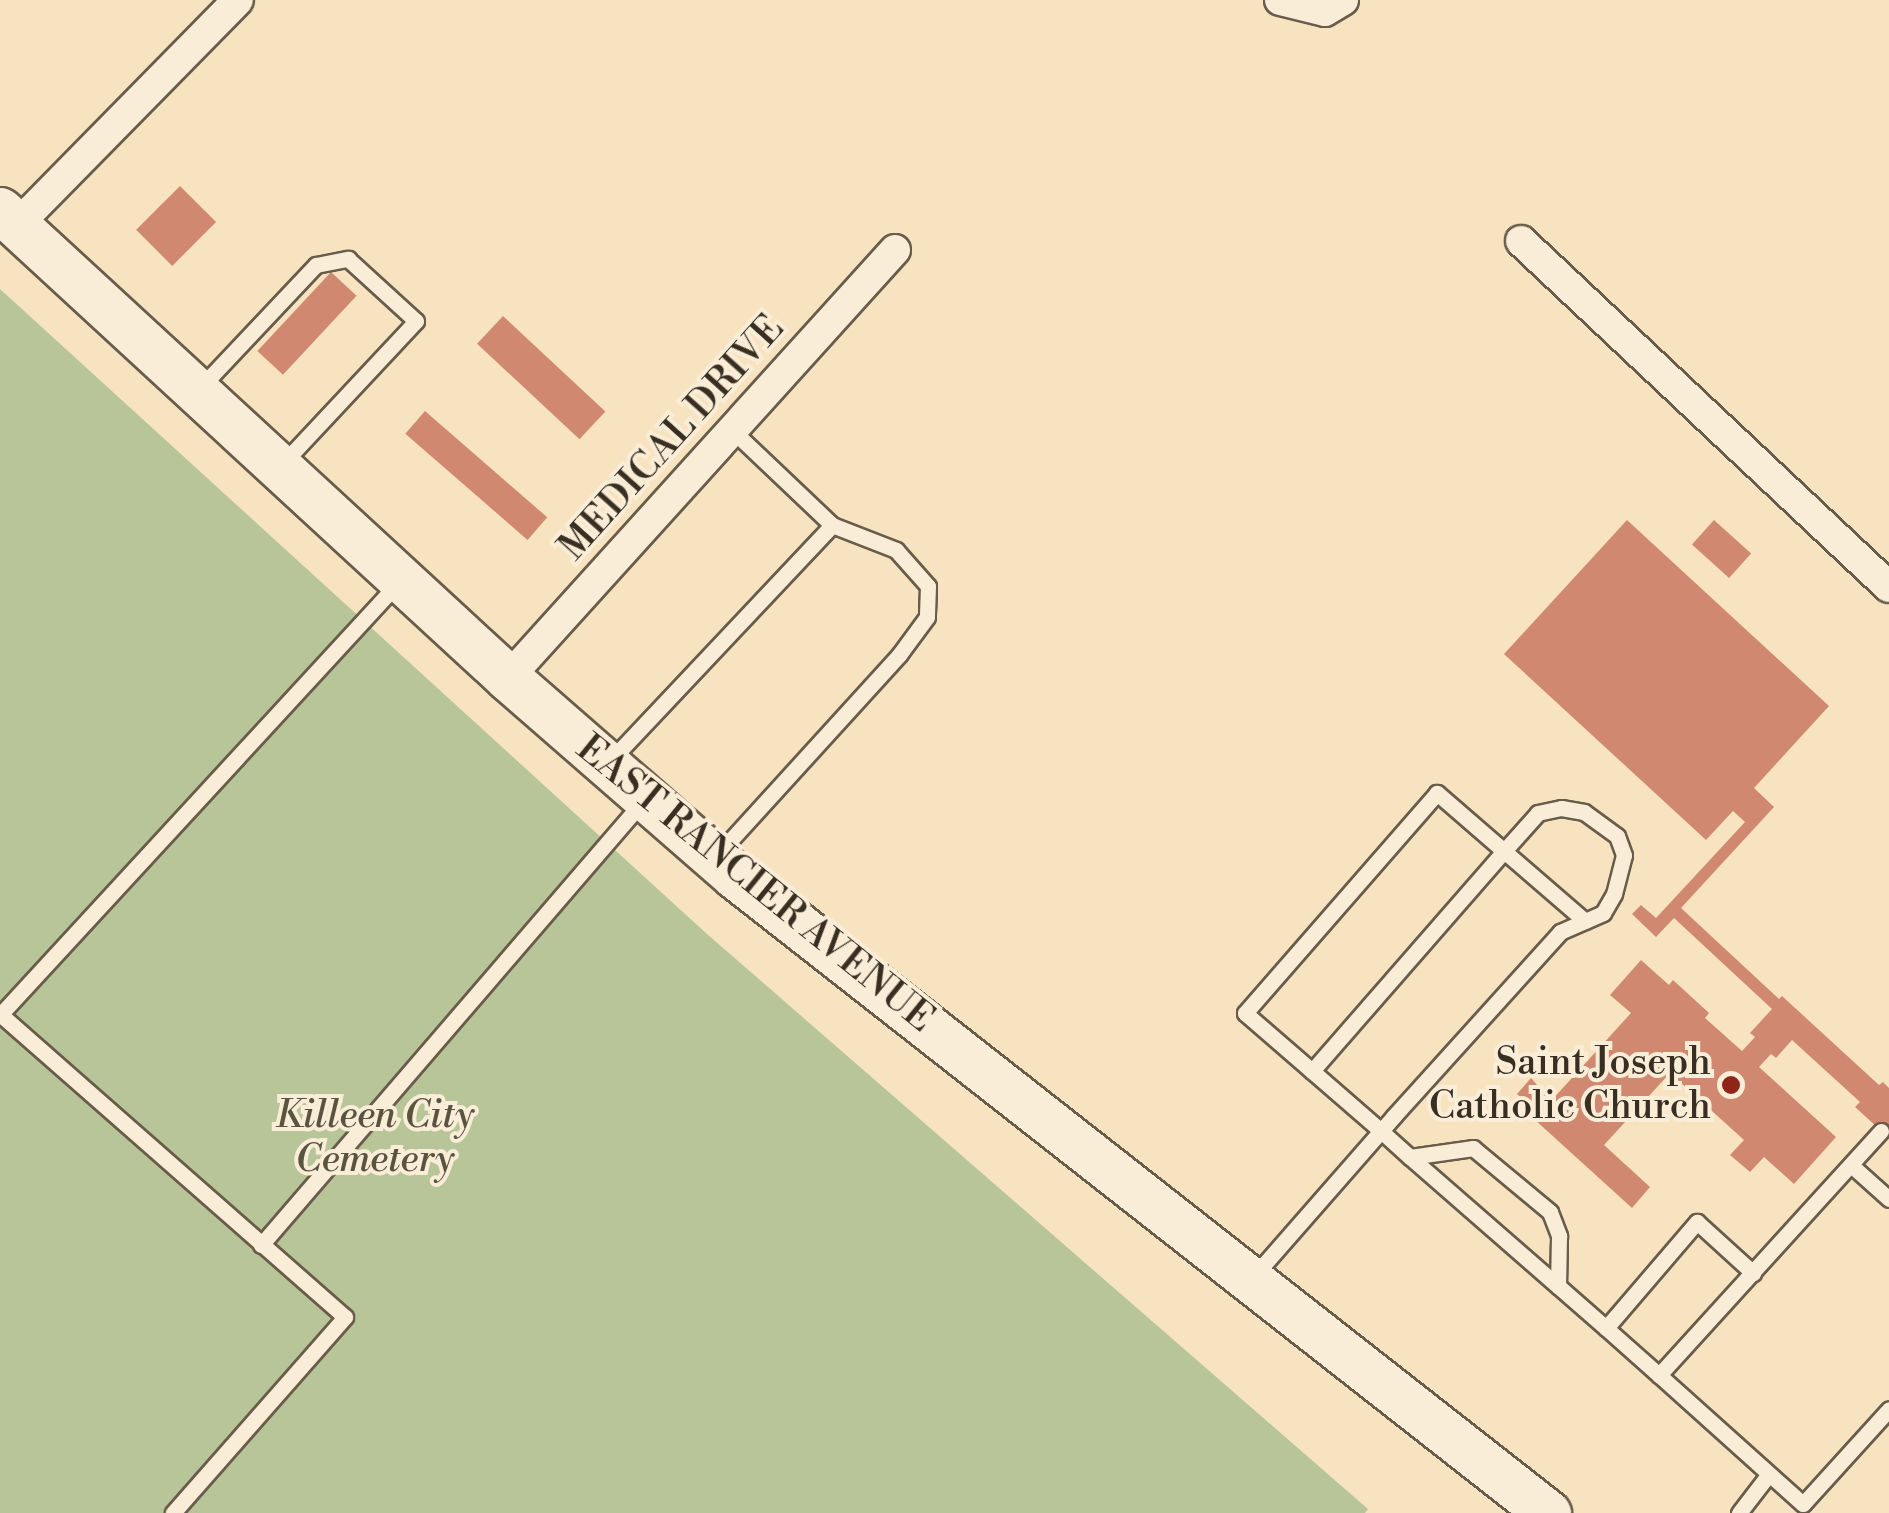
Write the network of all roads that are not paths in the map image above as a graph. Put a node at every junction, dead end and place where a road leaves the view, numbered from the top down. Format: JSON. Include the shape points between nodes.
{"nodes":[{"id":1,"x":238,"y":0,"type":"edge"},
{"id":2,"x":1280,"y":0,"type":"edge"},
{"id":3,"x":1343,"y":0,"type":"edge"},
{"id":4,"x":9,"y":224,"type":"edge"},
{"id":5,"x":1521,"y":241,"type":"dead end"},
{"id":6,"x":895,"y":250,"type":"dead end"},
{"id":7,"x":197,"y":391,"type":"junction"},
{"id":8,"x":732,"y":430,"type":"junction"},
{"id":9,"x":279,"y":467,"type":"junction"},
{"id":10,"x":832,"y":525,"type":"junction"},
{"id":11,"x":402,"y":580,"type":"junction"},
{"id":12,"x":1889,"y":587,"type":"edge"},
{"id":13,"x":508,"y":678,"type":"junction"},
{"id":14,"x":607,"y":764,"type":"junction"},
{"id":15,"x":646,"y":798,"type":"junction"},
{"id":16,"x":1504,"y":851,"type":"junction"},
{"id":17,"x":714,"y":858,"type":"junction"},
{"id":18,"x":1585,"y":921,"type":"junction"},
{"id":19,"x":0,"y":1015,"type":"edge"},
{"id":20,"x":1312,"y":1071,"type":"junction"},
{"id":21,"x":1381,"y":1131,"type":"junction"},
{"id":22,"x":1881,"y":1131,"type":"dead end"},
{"id":23,"x":1410,"y":1157,"type":"junction"},
{"id":24,"x":1851,"y":1165,"type":"junction"},
{"id":25,"x":1889,"y":1199,"type":"edge"},
{"id":26,"x":260,"y":1245,"type":"junction"},
{"id":27,"x":1752,"y":1273,"type":"junction"},
{"id":28,"x":1250,"y":1280,"type":"junction"},
{"id":29,"x":1558,"y":1286,"type":"junction"},
{"id":30,"x":1606,"y":1328,"type":"junction"},
{"id":31,"x":1660,"y":1375,"type":"junction"},
{"id":32,"x":1889,"y":1409,"type":"edge"},
{"id":33,"x":1769,"y":1474,"type":"junction"},
{"id":34,"x":173,"y":1513,"type":"edge"},
{"id":35,"x":1548,"y":1513,"type":"edge"},
{"id":36,"x":1739,"y":1513,"type":"edge"}],
"edges":[{"from":1,"to":4,"type":"street"},
{"from":2,"to":3,"type":"street","via":[[1325,11]]},
{"from":4,"to":7,"type":"main road","name":"EAST RANCIER AVENUE"},
{"from":5,"to":12,"type":"street"},
{"from":6,"to":8,"type":"street","name":"MEDICAL DRIVE"},
{"from":7,"to":9,"type":"main road","name":"EAST RANCIER AVENUE"},
{"from":7,"to":9,"type":"lane","via":[[316,264],[348,259],[416,321]]},
{"from":8,"to":10,"type":"lane"},
{"from":8,"to":13,"type":"street","name":"MEDICAL DRIVE"},
{"from":9,"to":11,"type":"main road","name":"EAST RANCIER AVENUE"},
{"from":10,"to":14,"type":"lane"},
{"from":10,"to":17,"type":"lane","via":[[896,550],[928,586],[927,617]]},
{"from":11,"to":13,"type":"main road","name":"EAST RANCIER AVENUE"},
{"from":11,"to":19,"type":"lane"},
{"from":13,"to":14,"type":"main road","name":"EAST RANCIER AVENUE"},
{"from":14,"to":15,"type":"main road","name":"EAST RANCIER AVENUE"},
{"from":15,"to":17,"type":"main road","name":"EAST RANCIER AVENUE"},
{"from":15,"to":26,"type":"lane"},
{"from":16,"to":18,"type":"lane"},
{"from":16,"to":18,"type":"lane","via":[[1538,813],[1562,808],[1584,812],[1617,836],[1624,854],[1614,894],[1604,912]]},
{"from":16,"to":20,"type":"lane"},
{"from":16,"to":20,"type":"lane","via":[[1437,793],[1245,1013]]},
{"from":17,"to":28,"type":"main road","name":"EAST RANCIER AVENUE"},
{"from":18,"to":21,"type":"lane","via":[[1560,932]]},
{"from":19,"to":26,"type":"lane"},
{"from":20,"to":21,"type":"lane"},
{"from":21,"to":23,"type":"lane"},
{"from":21,"to":28,"type":"lane"},
{"from":22,"to":24,"type":"lane"},
{"from":23,"to":29,"type":"lane"},
{"from":23,"to":29,"type":"lane","via":[[1473,1148],[1550,1212],[1559,1236]]},
{"from":24,"to":25,"type":"lane"},
{"from":24,"to":27,"type":"lane"},
{"from":26,"to":34,"type":"lane","via":[[345,1318]]},
{"from":27,"to":30,"type":"lane","via":[[1697,1222]]},
{"from":27,"to":31,"type":"lane"},
{"from":28,"to":35,"type":"main road","name":"EAST RANCIER AVENUE"},
{"from":29,"to":30,"type":"lane"},
{"from":30,"to":31,"type":"lane"},
{"from":31,"to":33,"type":"lane"},
{"from":32,"to":33,"type":"lane","via":[[1803,1504]]},
{"from":33,"to":36,"type":"lane"}]}
